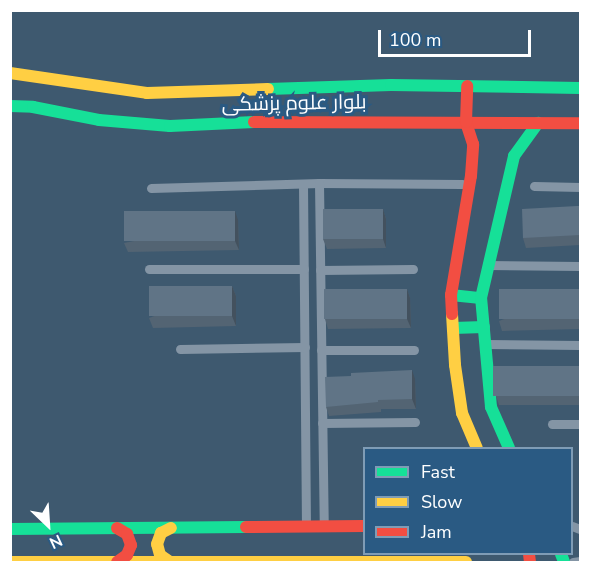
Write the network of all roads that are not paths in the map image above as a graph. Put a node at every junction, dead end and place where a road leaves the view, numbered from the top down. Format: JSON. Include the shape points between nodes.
{"nodes":[{"id":1,"x":10,"y":73,"type":"edge"},
{"id":2,"x":467,"y":86,"type":"junction"},
{"id":3,"x":580,"y":88,"type":"edge"},
{"id":4,"x":10,"y":106,"type":"edge"},
{"id":5,"x":466,"y":122,"type":"junction"},
{"id":6,"x":538,"y":123,"type":"junction"},
{"id":7,"x":580,"y":123,"type":"edge"},
{"id":8,"x":319,"y":183,"type":"junction"},
{"id":9,"x":303,"y":184,"type":"junction"},
{"id":10,"x":462,"y":184,"type":"dead end"},
{"id":11,"x":534,"y":186,"type":"dead end"},
{"id":12,"x":580,"y":187,"type":"edge"},
{"id":13,"x":151,"y":188,"type":"dead end"},
{"id":14,"x":487,"y":265,"type":"junction"},
{"id":15,"x":580,"y":266,"type":"edge"},
{"id":16,"x":150,"y":268,"type":"dead end"},
{"id":17,"x":304,"y":269,"type":"junction"},
{"id":18,"x":413,"y":269,"type":"dead end"},
{"id":19,"x":320,"y":270,"type":"junction"},
{"id":20,"x":451,"y":295,"type":"junction"},
{"id":21,"x":482,"y":298,"type":"junction"},
{"id":22,"x":484,"y":327,"type":"junction"},
{"id":23,"x":453,"y":328,"type":"junction"},
{"id":24,"x":485,"y":344,"type":"junction"},
{"id":25,"x":580,"y":345,"type":"edge"},
{"id":26,"x":305,"y":347,"type":"junction"},
{"id":27,"x":180,"y":349,"type":"dead end"},
{"id":28,"x":321,"y":350,"type":"junction"},
{"id":29,"x":414,"y":350,"type":"dead end"},
{"id":30,"x":415,"y":422,"type":"dead end"},
{"id":31,"x":322,"y":423,"type":"junction"},
{"id":32,"x":552,"y":424,"type":"dead end"},
{"id":33,"x":580,"y":424,"type":"edge"},
{"id":34,"x":477,"y":447,"type":"edge"},
{"id":35,"x":509,"y":447,"type":"edge"},
{"id":36,"x":306,"y":526,"type":"junction"},
{"id":37,"x":324,"y":526,"type":"junction"},
{"id":38,"x":363,"y":526,"type":"edge"},
{"id":39,"x":117,"y":528,"type":"junction"},
{"id":40,"x":172,"y":528,"type":"junction"},
{"id":41,"x":10,"y":529,"type":"edge"},
{"id":42,"x":580,"y":561,"type":"edge"},
{"id":43,"x":10,"y":562,"type":"edge"},
{"id":44,"x":117,"y":562,"type":"edge"},
{"id":45,"x":170,"y":562,"type":"edge"},
{"id":46,"x":466,"y":562,"type":"edge"},
{"id":47,"x":573,"y":562,"type":"edge"}],
"edges":[{"from":1,"to":2,"type":"street","name":"بلوار علوم پزشکی","via":[[147,93]]},
{"from":2,"to":3,"type":"street","name":"بلوار علوم پزشکی"},
{"from":2,"to":5,"type":"street"},
{"from":4,"to":5,"type":"street","name":"بلوار علوم پزشکی","via":[[170,126],[288,120]]},
{"from":5,"to":6,"type":"street","name":"بلوار علوم پزشکی"},
{"from":5,"to":20,"type":"street","via":[[473,144],[471,176]]},
{"from":6,"to":7,"type":"street","name":"بلوار علوم پزشکی"},
{"from":6,"to":14,"type":"street","via":[[514,156]]},
{"from":8,"to":9,"type":"street"},
{"from":8,"to":10,"type":"street"},
{"from":8,"to":19,"type":"street"},
{"from":9,"to":13,"type":"street"},
{"from":9,"to":17,"type":"street"},
{"from":11,"to":12,"type":"street"},
{"from":14,"to":15,"type":"street"},
{"from":14,"to":21,"type":"street"},
{"from":16,"to":17,"type":"street"},
{"from":17,"to":26,"type":"street"},
{"from":18,"to":19,"type":"street"},
{"from":19,"to":28,"type":"street"},
{"from":20,"to":21,"type":"street"},
{"from":20,"to":23,"type":"street"},
{"from":21,"to":22,"type":"street"},
{"from":22,"to":23,"type":"street"},
{"from":22,"to":24,"type":"street"},
{"from":23,"to":34,"type":"street","via":[[462,413]]},
{"from":24,"to":25,"type":"street"},
{"from":24,"to":35,"type":"street","via":[[490,407]]},
{"from":26,"to":27,"type":"street"},
{"from":26,"to":36,"type":"street"},
{"from":28,"to":29,"type":"street"},
{"from":28,"to":31,"type":"street"},
{"from":30,"to":31,"type":"street"},
{"from":31,"to":37,"type":"street"},
{"from":32,"to":33,"type":"street"},
{"from":36,"to":37,"type":"street"},
{"from":36,"to":40,"type":"street"},
{"from":37,"to":38,"type":"street"},
{"from":39,"to":40,"type":"street"},
{"from":39,"to":41,"type":"street"},
{"from":39,"to":44,"type":"street","via":[[127,534],[131,544],[127,555]]},
{"from":40,"to":45,"type":"street","via":[[161,533],[157,544],[160,555]]},
{"from":42,"to":47,"type":"street"},
{"from":43,"to":44,"type":"street"},
{"from":44,"to":45,"type":"street"},
{"from":45,"to":46,"type":"street"}]}
